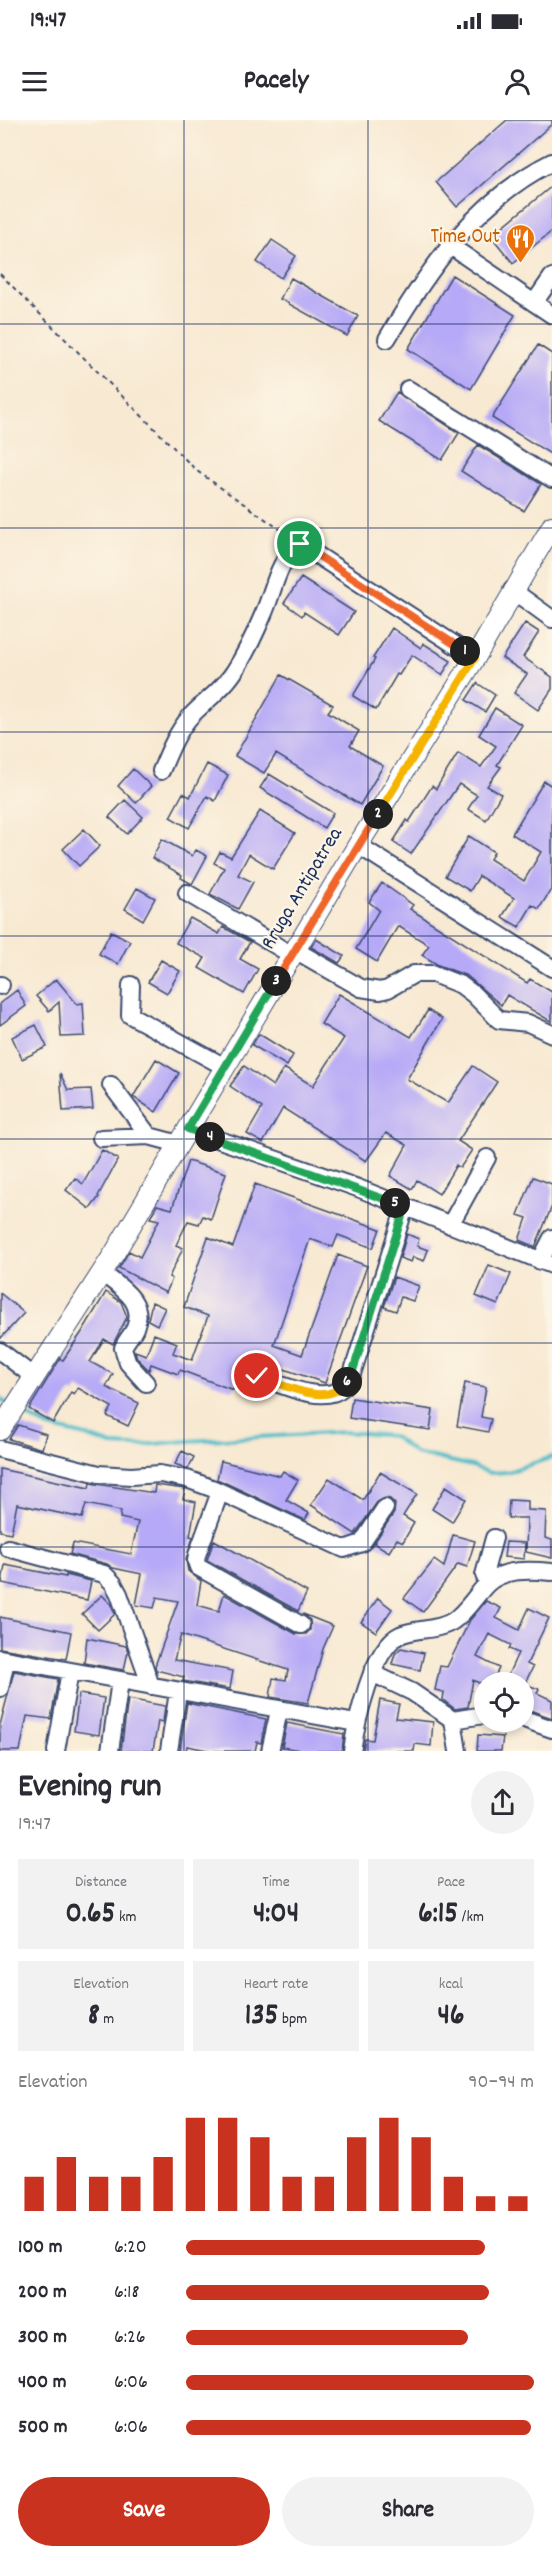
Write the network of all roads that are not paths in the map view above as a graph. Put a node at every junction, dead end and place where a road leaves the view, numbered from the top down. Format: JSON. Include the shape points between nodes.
{"nodes":[{"id":1,"x":552,"y":162,"type":"edge"},
{"id":2,"x":449,"y":245,"type":"junction"},
{"id":3,"x":552,"y":277,"type":"edge"},
{"id":4,"x":534,"y":303,"type":"junction"},
{"id":5,"x":552,"y":315,"type":"edge"},
{"id":6,"x":387,"y":339,"type":"dead end"},
{"id":7,"x":408,"y":389,"type":"dead end"},
{"id":8,"x":552,"y":479,"type":"edge"},
{"id":9,"x":552,"y":526,"type":"edge"},
{"id":10,"x":512,"y":590,"type":"junction"},
{"id":11,"x":552,"y":619,"type":"edge"},
{"id":12,"x":475,"y":658,"type":"junction"},
{"id":13,"x":161,"y":771,"type":"dead end"},
{"id":14,"x":358,"y":845,"type":"junction"},
{"id":15,"x":187,"y":893,"type":"dead end"},
{"id":16,"x":293,"y":953,"type":"junction"},
{"id":17,"x":552,"y":968,"type":"edge"},
{"id":18,"x":131,"y":985,"type":"dead end"},
{"id":19,"x":552,"y":1034,"type":"edge"},
{"id":20,"x":225,"y":1067,"type":"junction"},
{"id":21,"x":111,"y":1085,"type":"dead end"},
{"id":22,"x":149,"y":1136,"type":"junction"},
{"id":23,"x":183,"y":1136,"type":"junction"},
{"id":24,"x":101,"y":1138,"type":"dead end"},
{"id":25,"x":487,"y":1158,"type":"dead end"},
{"id":26,"x":405,"y":1207,"type":"junction"},
{"id":27,"x":450,"y":1225,"type":"junction"},
{"id":28,"x":552,"y":1238,"type":"edge"},
{"id":29,"x":546,"y":1263,"type":"edge"},
{"id":30,"x":102,"y":1273,"type":"junction"},
{"id":31,"x":0,"y":1351,"type":"edge"},
{"id":32,"x":257,"y":1376,"type":"dead end"},
{"id":33,"x":34,"y":1377,"type":"junction"},
{"id":34,"x":146,"y":1383,"type":"dead end"},
{"id":35,"x":7,"y":1416,"type":"edge"},
{"id":36,"x":0,"y":1449,"type":"edge"},
{"id":37,"x":220,"y":1492,"type":"junction"},
{"id":38,"x":385,"y":1508,"type":"dead end"},
{"id":39,"x":494,"y":1538,"type":"dead end"},
{"id":40,"x":8,"y":1548,"type":"dead end"},
{"id":41,"x":552,"y":1572,"type":"edge"},
{"id":42,"x":488,"y":1582,"type":"junction"},
{"id":43,"x":301,"y":1625,"type":"dead end"},
{"id":44,"x":3,"y":1659,"type":"edge"},
{"id":45,"x":70,"y":1671,"type":"junction"},
{"id":46,"x":372,"y":1673,"type":"junction"},
{"id":47,"x":120,"y":1681,"type":"junction"},
{"id":48,"x":151,"y":1686,"type":"junction"},
{"id":49,"x":0,"y":1688,"type":"edge"},
{"id":50,"x":178,"y":1692,"type":"junction"},
{"id":51,"x":279,"y":1711,"type":"junction"},
{"id":52,"x":474,"y":1717,"type":"edge"},
{"id":53,"x":453,"y":1720,"type":"junction"},
{"id":54,"x":356,"y":1723,"type":"junction"},
{"id":55,"x":534,"y":1723,"type":"edge"},
{"id":56,"x":552,"y":1729,"type":"edge"},
{"id":57,"x":56,"y":1751,"type":"edge"},
{"id":58,"x":110,"y":1751,"type":"edge"},
{"id":59,"x":169,"y":1751,"type":"edge"},
{"id":60,"x":270,"y":1751,"type":"edge"},
{"id":61,"x":352,"y":1751,"type":"edge"},
{"id":62,"x":458,"y":1751,"type":"edge"}],
"edges":[{"from":1,"to":2,"type":"street","via":[[512,187]]},
{"from":2,"to":4,"type":"street"},
{"from":2,"to":6,"type":"street"},
{"from":3,"to":4,"type":"street"},
{"from":4,"to":5,"type":"street"},
{"from":7,"to":8,"type":"street"},
{"from":9,"to":10,"type":"main road","name":"Rruga Antipatrea"},
{"from":10,"to":11,"type":"street"},
{"from":10,"to":12,"type":"main road","name":"Rruga Antipatrea"},
{"from":12,"to":13,"type":"street","via":[[300,544],[283,562],[263,616],[234,672],[214,697],[190,717],[173,742]]},
{"from":12,"to":14,"type":"main road","name":"Rruga Antipatrea"},
{"from":14,"to":16,"type":"main road","name":"Rruga Antipatrea"},
{"from":14,"to":17,"type":"street"},
{"from":15,"to":16,"type":"street"},
{"from":16,"to":19,"type":"street","via":[[370,990],[388,989],[414,974],[433,974],[473,994],[499,1020],[528,1023]]},
{"from":16,"to":20,"type":"main road","name":"Rruga Antipatrea"},
{"from":18,"to":20,"type":"street","via":[[130,1015]]},
{"from":20,"to":23,"type":"main road","name":"Rruga Antipatrea"},
{"from":21,"to":22,"type":"street"},
{"from":22,"to":23,"type":"street"},
{"from":22,"to":24,"type":"street"},
{"from":23,"to":26,"type":"street","via":[[358,1188]]},
{"from":23,"to":30,"type":"main road","name":"Rruga Antipatrea"},
{"from":25,"to":27,"type":"street"},
{"from":26,"to":27,"type":"street"},
{"from":26,"to":32,"type":"street","via":[[351,1377],[341,1389],[328,1395],[314,1394]]},
{"from":27,"to":29,"type":"street"},
{"from":28,"to":29,"type":"street"},
{"from":30,"to":33,"type":"main road","name":"Rruga Antipatrea"},
{"from":30,"to":34,"type":"street","via":[[136,1302],[136,1327],[123,1348],[128,1362]]},
{"from":31,"to":33,"type":"street"},
{"from":33,"to":35,"type":"main road","name":"Rruga Antipatrea"},
{"from":36,"to":37,"type":"street","via":[[99,1474],[160,1474],[187,1479]]},
{"from":37,"to":38,"type":"street","via":[[344,1549],[362,1544]]},
{"from":37,"to":43,"type":"street","via":[[197,1555],[198,1567]]},
{"from":39,"to":42,"type":"street","via":[[484,1575]]},
{"from":40,"to":48,"type":"street","via":[[104,1574],[119,1594]]},
{"from":41,"to":42,"type":"street","via":[[510,1572]]},
{"from":42,"to":46,"type":"street","via":[[451,1623],[396,1637]]},
{"from":44,"to":45,"type":"street"},
{"from":44,"to":49,"type":"street"},
{"from":45,"to":47,"type":"street"},
{"from":45,"to":57,"type":"street"},
{"from":46,"to":53,"type":"street","via":[[412,1692]]},
{"from":46,"to":54,"type":"street"},
{"from":47,"to":48,"type":"street"},
{"from":47,"to":58,"type":"street"},
{"from":48,"to":50,"type":"street"},
{"from":50,"to":51,"type":"street"},
{"from":50,"to":59,"type":"street"},
{"from":51,"to":54,"type":"street"},
{"from":51,"to":60,"type":"street"},
{"from":52,"to":53,"type":"street"},
{"from":53,"to":62,"type":"street"},
{"from":54,"to":61,"type":"street"},
{"from":55,"to":56,"type":"street"}]}
